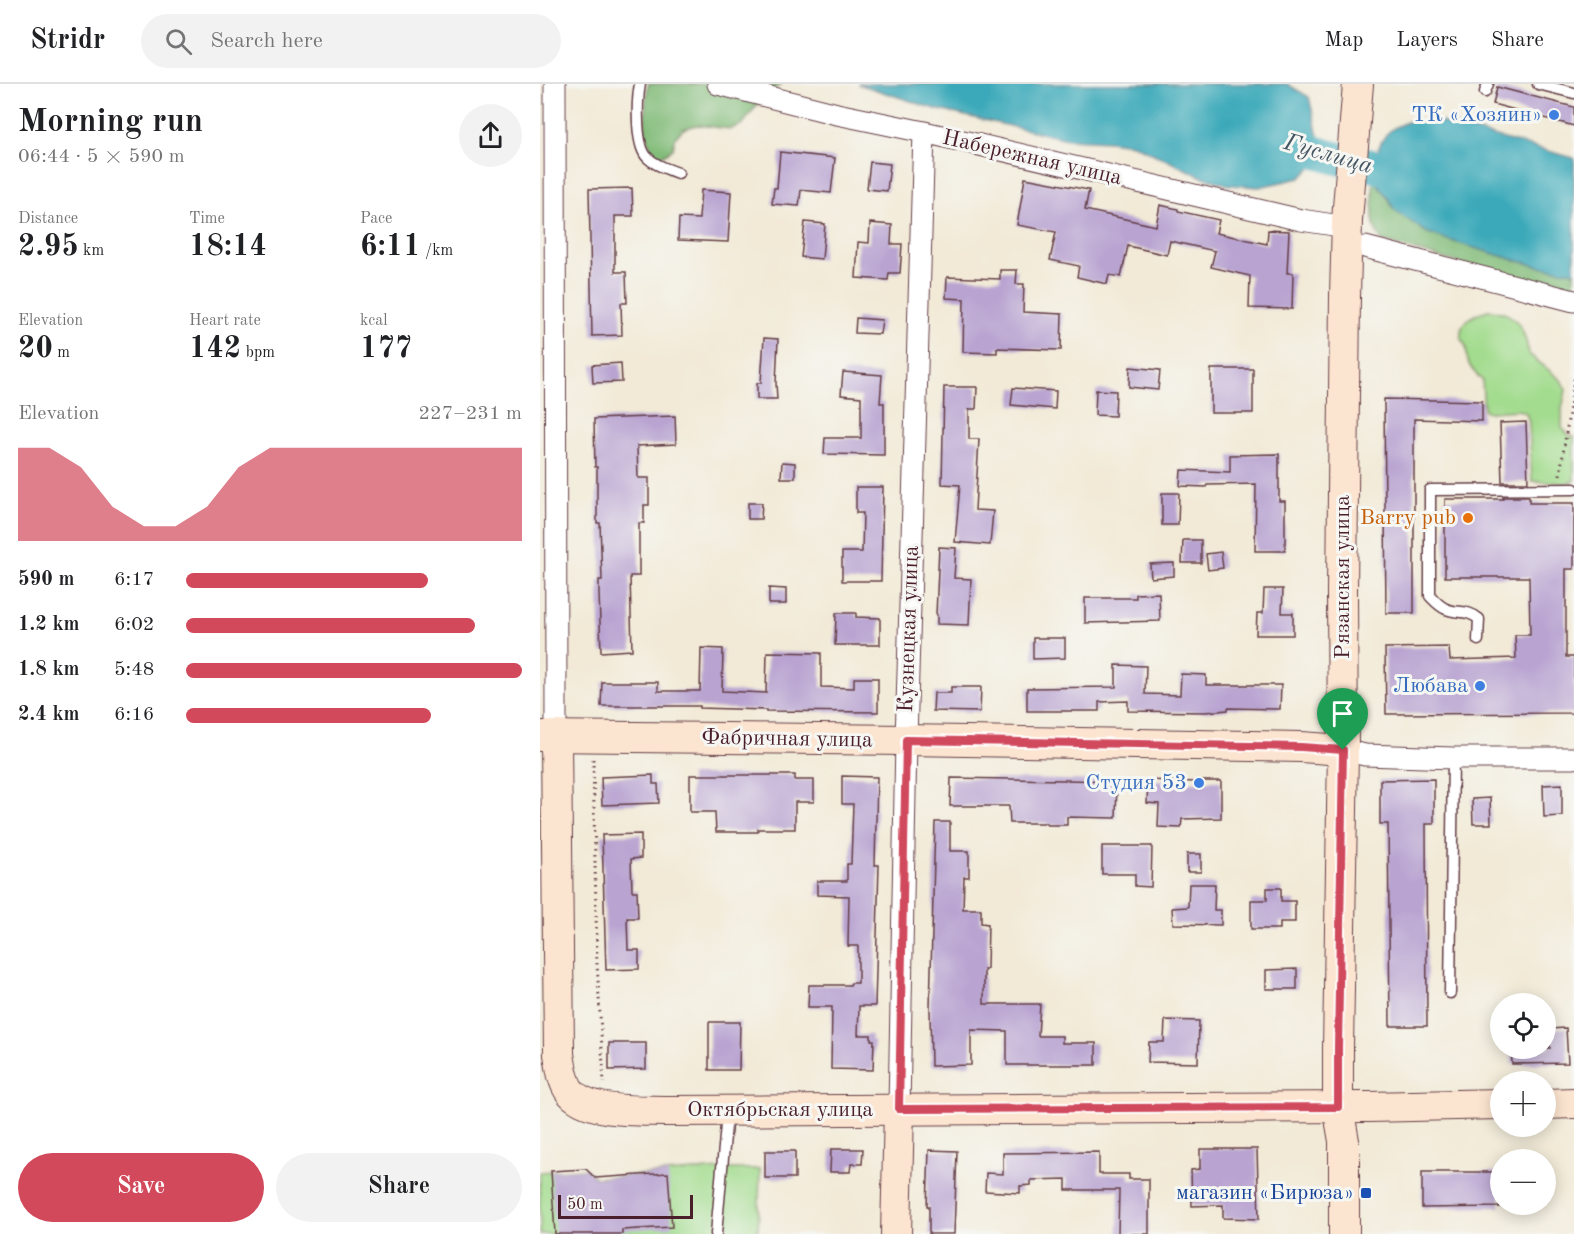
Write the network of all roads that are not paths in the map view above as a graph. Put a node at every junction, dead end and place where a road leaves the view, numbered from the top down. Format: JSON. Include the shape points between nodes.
{"nodes":[{"id":1,"x":555,"y":84,"type":"edge"},
{"id":2,"x":640,"y":84,"type":"edge"},
{"id":3,"x":718,"y":84,"type":"edge"},
{"id":4,"x":1538,"y":84,"type":"edge"},
{"id":5,"x":1357,"y":88,"type":"edge"},
{"id":6,"x":1574,"y":93,"type":"edge"},
{"id":7,"x":924,"y":132,"type":"junction"},
{"id":8,"x":678,"y":173,"type":"dead end"},
{"id":9,"x":1353,"y":231,"type":"junction"},
{"id":10,"x":1574,"y":301,"type":"edge"},
{"id":11,"x":1574,"y":489,"type":"edge"},
{"id":12,"x":1478,"y":640,"type":"dead end"},
{"id":13,"x":548,"y":736,"type":"edge"},
{"id":14,"x":906,"y":740,"type":"junction"},
{"id":15,"x":1343,"y":750,"type":"junction"},
{"id":16,"x":1453,"y":758,"type":"junction"},
{"id":17,"x":1574,"y":758,"type":"edge"},
{"id":18,"x":1450,"y":993,"type":"dead end"},
{"id":19,"x":1574,"y":1103,"type":"edge"},
{"id":20,"x":1490,"y":1104,"type":"edge"},
{"id":21,"x":1556,"y":1104,"type":"edge"},
{"id":22,"x":1338,"y":1107,"type":"junction"},
{"id":23,"x":899,"y":1109,"type":"junction"},
{"id":24,"x":727,"y":1110,"type":"junction"},
{"id":25,"x":716,"y":1234,"type":"edge"},
{"id":26,"x":896,"y":1234,"type":"edge"},
{"id":27,"x":1330,"y":1234,"type":"edge"},
{"id":28,"x":1344,"y":1234,"type":"edge"}],
"edges":[{"from":1,"to":13,"type":"street"},
{"from":2,"to":8,"type":"lane","via":[[638,130],[646,157]]},
{"from":3,"to":7,"type":"street","name":"Набережная улица"},
{"from":4,"to":6,"type":"lane"},
{"from":5,"to":9,"type":"street","name":"Рязанская улица"},
{"from":7,"to":9,"type":"street","name":"Набережная улица"},
{"from":7,"to":14,"type":"street","name":"Кузнецкая улица"},
{"from":9,"to":10,"type":"street","name":"Набережная улица"},
{"from":9,"to":15,"type":"street","name":"Рязанская улица","via":[[1344,296]]},
{"from":11,"to":12,"type":"lane","via":[[1430,490],[1430,596],[1447,610],[1473,614],[1479,619]]},
{"from":13,"to":14,"type":"street","name":"Фабричная улица"},
{"from":13,"to":24,"type":"street","name":"Октябрьская улица","via":[[558,1054],[570,1091],[586,1103],[616,1109]]},
{"from":14,"to":15,"type":"street","name":"Фабричная улица"},
{"from":14,"to":23,"type":"street","name":"Кузнецкая улица"},
{"from":15,"to":16,"type":"street","name":"Фабричная улица","via":[[1365,755]]},
{"from":15,"to":22,"type":"street","name":"Рязанская улица"},
{"from":16,"to":17,"type":"street","name":"Фабричная улица"},
{"from":16,"to":18,"type":"lane"},
{"from":19,"to":21,"type":"street"},
{"from":20,"to":22,"type":"street","name":"Октябрьская улица"},
{"from":22,"to":23,"type":"street","name":"Октябрьская улица"},
{"from":22,"to":27,"type":"street","name":"Рязанская улица","via":[[1329,1145]]},
{"from":22,"to":28,"type":"street","name":"Рязанская улица","via":[[1344,1141]]},
{"from":23,"to":24,"type":"street","name":"Октябрьская улица"},
{"from":23,"to":26,"type":"street","name":"Кузнецкая улица"},
{"from":24,"to":25,"type":"lane"}]}
